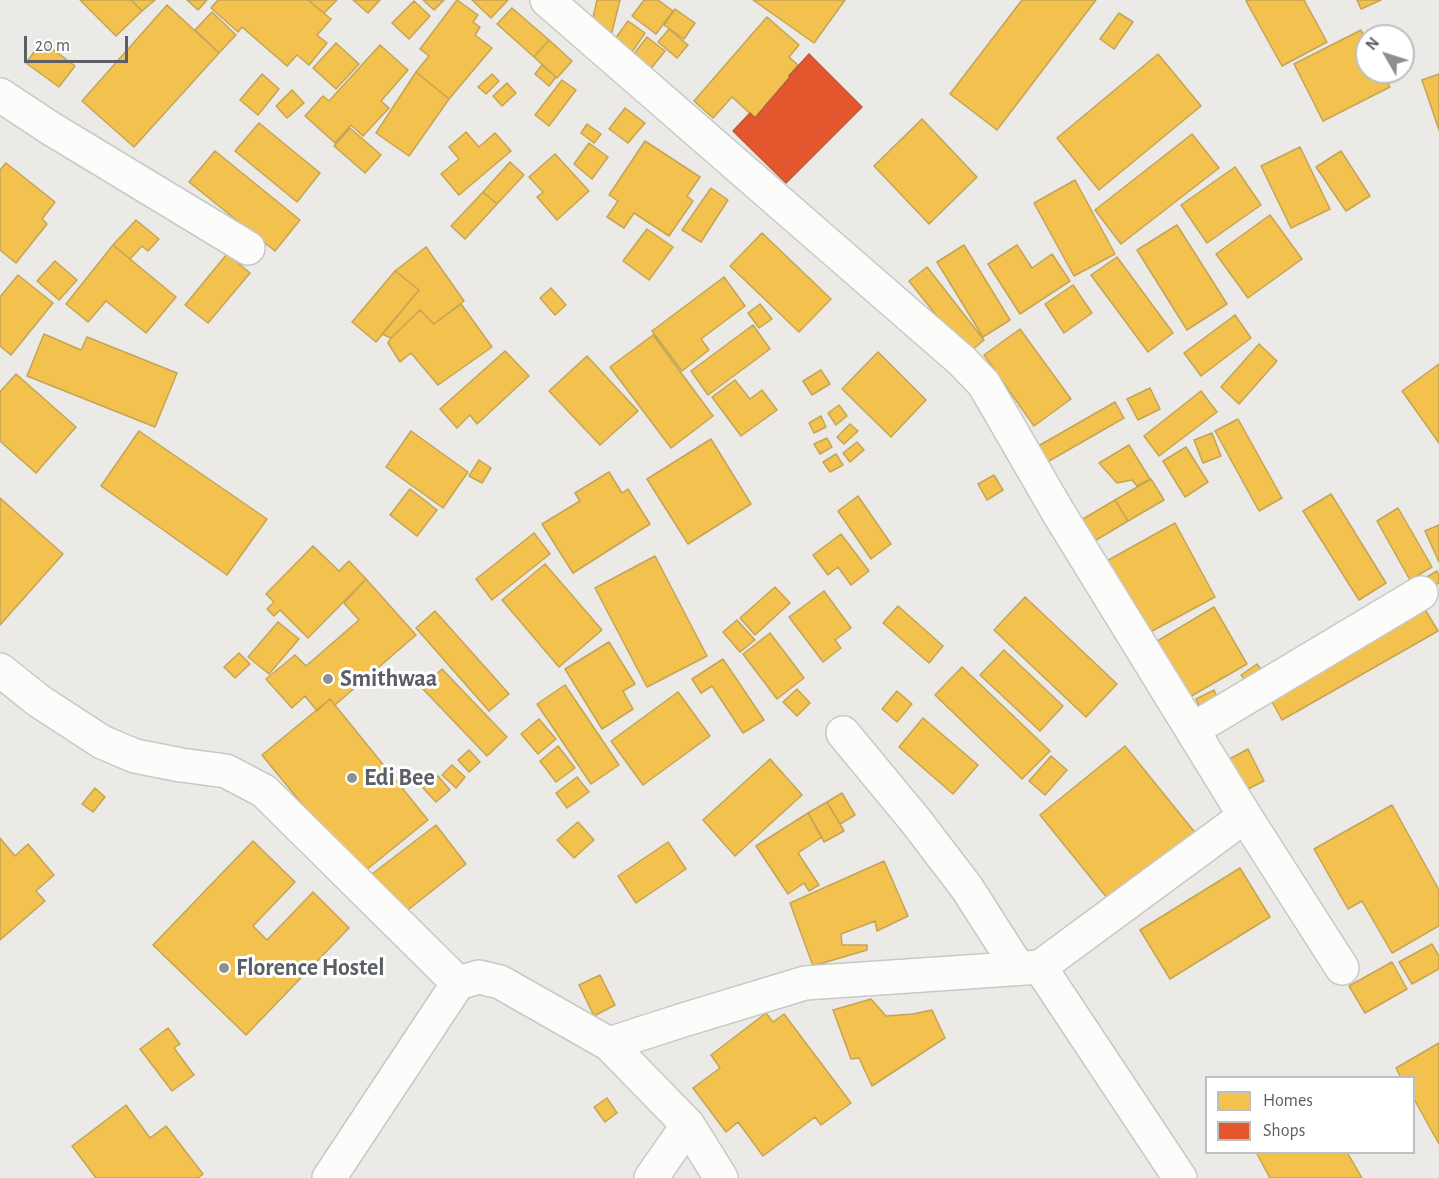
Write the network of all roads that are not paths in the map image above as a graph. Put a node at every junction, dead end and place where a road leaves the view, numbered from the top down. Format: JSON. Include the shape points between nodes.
{"nodes":[{"id":1,"x":548,"y":0,"type":"edge"},
{"id":2,"x":0,"y":95,"type":"edge"},
{"id":3,"x":248,"y":248,"type":"dead end"},
{"id":4,"x":1421,"y":593,"type":"dead end"},
{"id":5,"x":0,"y":669,"type":"edge"},
{"id":6,"x":1192,"y":730,"type":"junction"},
{"id":7,"x":843,"y":733,"type":"dead end"},
{"id":8,"x":1245,"y":816,"type":"junction"},
{"id":9,"x":1029,"y":967,"type":"junction"},
{"id":10,"x":1342,"y":968,"type":"dead end"},
{"id":11,"x":458,"y":983,"type":"junction"},
{"id":12,"x":609,"y":1044,"type":"junction"},
{"id":13,"x":688,"y":1125,"type":"junction"},
{"id":14,"x":329,"y":1178,"type":"edge"},
{"id":15,"x":651,"y":1178,"type":"edge"},
{"id":16,"x":721,"y":1178,"type":"edge"},
{"id":17,"x":1180,"y":1178,"type":"edge"}],
"edges":[{"from":1,"to":6,"type":"street","via":[[984,384]]},
{"from":2,"to":3,"type":"street"},
{"from":4,"to":6,"type":"street"},
{"from":5,"to":11,"type":"street","via":[[39,701],[102,742],[135,756],[226,771],[264,791]]},
{"from":6,"to":8,"type":"street"},
{"from":7,"to":9,"type":"street"},
{"from":8,"to":9,"type":"street"},
{"from":8,"to":10,"type":"street"},
{"from":9,"to":12,"type":"street","via":[[806,983]]},
{"from":9,"to":17,"type":"street"},
{"from":11,"to":12,"type":"street","via":[[479,977],[500,982]]},
{"from":11,"to":14,"type":"street"},
{"from":12,"to":13,"type":"street"},
{"from":13,"to":15,"type":"street"},
{"from":13,"to":16,"type":"street"}]}
